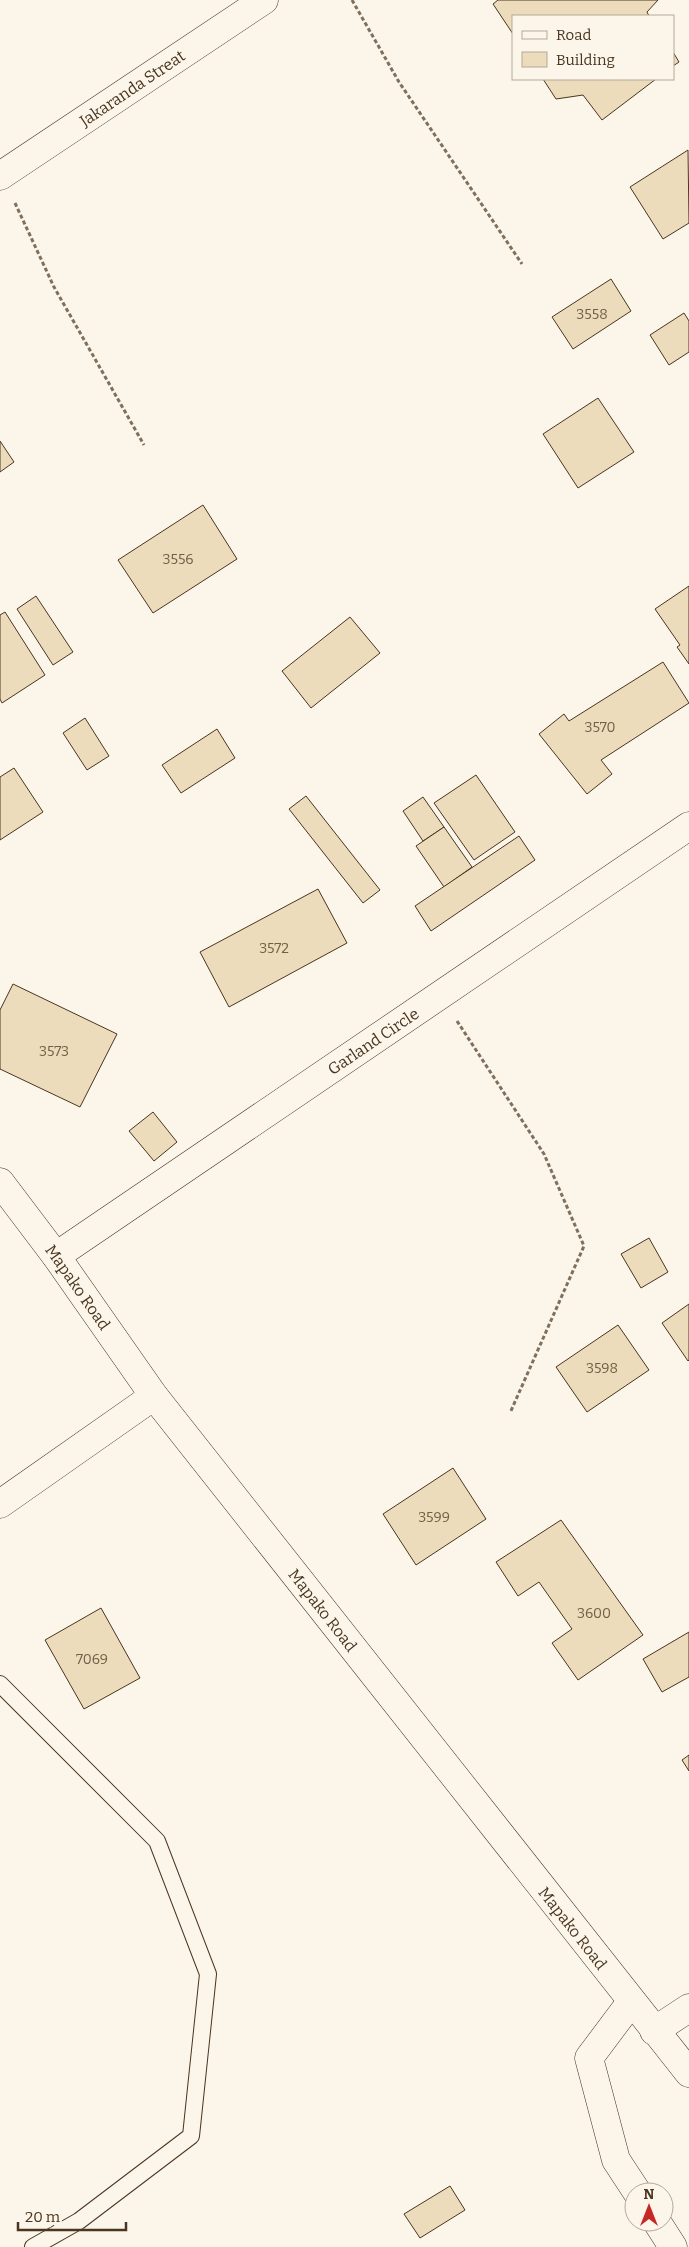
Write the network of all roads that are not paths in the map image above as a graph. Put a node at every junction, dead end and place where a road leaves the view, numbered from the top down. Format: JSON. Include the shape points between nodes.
{"nodes":[{"id":1,"x":264,"y":0,"type":"edge"},
{"id":2,"x":1,"y":176,"type":"edge"},
{"id":3,"x":689,"y":826,"type":"edge"},
{"id":4,"x":0,"y":1182,"type":"edge"},
{"id":5,"x":56,"y":1256,"type":"junction"},
{"id":6,"x":154,"y":1396,"type":"junction"},
{"id":7,"x":0,"y":1504,"type":"edge"},
{"id":8,"x":0,"y":1684,"type":"edge"},
{"id":9,"x":631,"y":2002,"type":"junction"},
{"id":10,"x":689,"y":2008,"type":"edge"},
{"id":11,"x":654,"y":2030,"type":"junction"},
{"id":12,"x":689,"y":2073,"type":"edge"},
{"id":13,"x":630,"y":2182,"type":"edge"},
{"id":14,"x":663,"y":2232,"type":"edge"},
{"id":15,"x":33,"y":2247,"type":"edge"},
{"id":16,"x":673,"y":2247,"type":"edge"}],
"edges":[{"from":1,"to":2,"type":"street","name":"Jakaranda Streat"},
{"from":3,"to":5,"type":"street","name":"Garland Circle"},
{"from":4,"to":5,"type":"street","name":"Mapako Road"},
{"from":5,"to":6,"type":"street","name":"Mapako Road"},
{"from":6,"to":7,"type":"street"},
{"from":6,"to":9,"type":"street","name":"Mapako Road"},
{"from":8,"to":15,"type":"lane","via":[[157,1841],[208,1974],[191,2136],[79,2221]]},
{"from":9,"to":11,"type":"street","name":"Mapako Road"},
{"from":9,"to":13,"type":"street","via":[[589,2058],[616,2160]]},
{"from":10,"to":11,"type":"street"},
{"from":11,"to":12,"type":"street","name":"Mapako Road"},
{"from":14,"to":16,"type":"street"}]}
